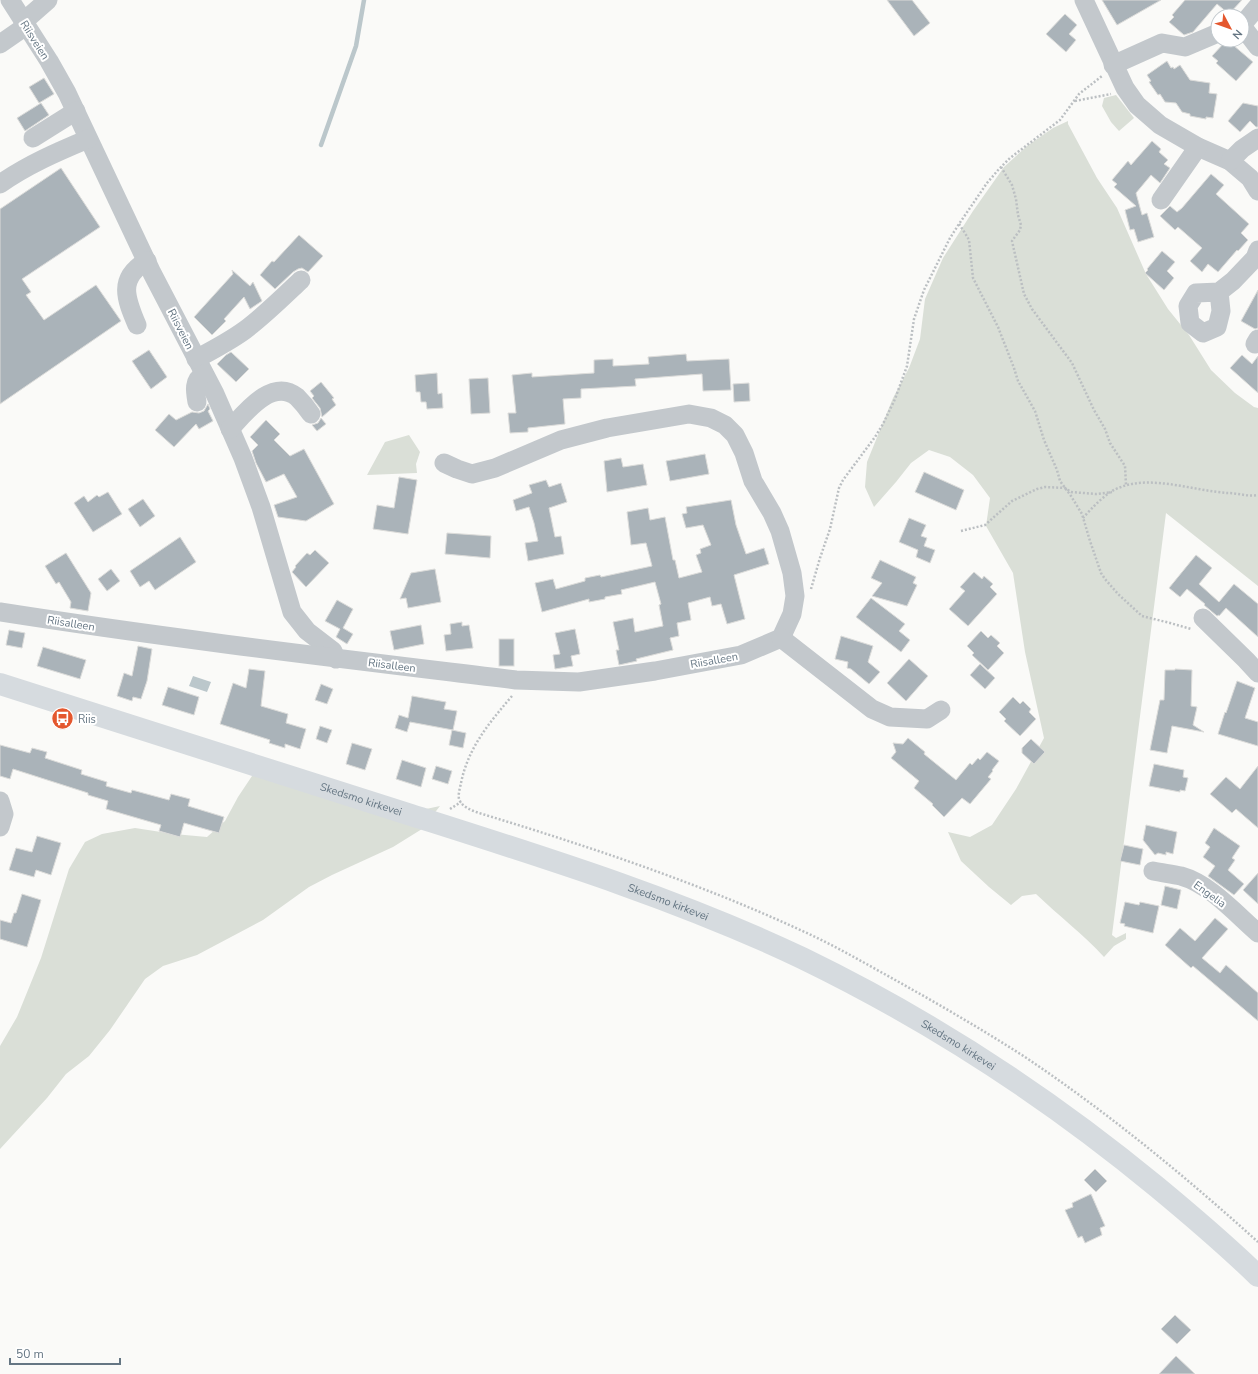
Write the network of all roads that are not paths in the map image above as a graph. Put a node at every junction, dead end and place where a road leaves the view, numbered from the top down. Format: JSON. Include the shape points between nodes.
{"nodes":[{"id":1,"x":10,"y":0,"type":"edge"},
{"id":2,"x":48,"y":0,"type":"edge"},
{"id":3,"x":1084,"y":0,"type":"edge"},
{"id":4,"x":1258,"y":6,"type":"edge"},
{"id":5,"x":1250,"y":16,"type":"edge"},
{"id":6,"x":25,"y":24,"type":"junction"},
{"id":7,"x":1210,"y":36,"type":"edge"},
{"id":8,"x":1250,"y":36,"type":"edge"},
{"id":9,"x":0,"y":44,"type":"edge"},
{"id":10,"x":1258,"y":47,"type":"edge"},
{"id":11,"x":1114,"y":66,"type":"junction"},
{"id":12,"x":76,"y":111,"type":"junction"},
{"id":13,"x":33,"y":138,"type":"dead end"},
{"id":14,"x":1258,"y":138,"type":"edge"},
{"id":15,"x":88,"y":139,"type":"junction"},
{"id":16,"x":1198,"y":147,"type":"junction"},
{"id":17,"x":1230,"y":161,"type":"junction"},
{"id":18,"x":0,"y":184,"type":"edge"},
{"id":19,"x":1258,"y":191,"type":"edge"},
{"id":20,"x":1161,"y":200,"type":"dead end"},
{"id":21,"x":1258,"y":250,"type":"edge"},
{"id":22,"x":147,"y":261,"type":"junction"},
{"id":23,"x":301,"y":280,"type":"dead end"},
{"id":24,"x":1219,"y":292,"type":"dead end"},
{"id":25,"x":137,"y":326,"type":"dead end"},
{"id":26,"x":200,"y":366,"type":"junction"},
{"id":27,"x":197,"y":402,"type":"dead end"},
{"id":28,"x":311,"y":414,"type":"dead end"},
{"id":29,"x":230,"y":429,"type":"junction"},
{"id":30,"x":444,"y":463,"type":"dead end"},
{"id":31,"x":0,"y":612,"type":"edge"},
{"id":32,"x":1203,"y":618,"type":"dead end"},
{"id":33,"x":781,"y":638,"type":"junction"},
{"id":34,"x":336,"y":659,"type":"junction"},
{"id":35,"x":1258,"y":673,"type":"edge"},
{"id":36,"x":0,"y":684,"type":"edge"},
{"id":37,"x":941,"y":710,"type":"dead end"},
{"id":38,"x":0,"y":801,"type":"edge"},
{"id":39,"x":0,"y":827,"type":"edge"},
{"id":40,"x":1153,"y":872,"type":"dead end"},
{"id":41,"x":1258,"y":933,"type":"edge"},
{"id":42,"x":1258,"y":1276,"type":"edge"}],
"edges":[{"from":1,"to":6,"type":"street","name":"Riisveien"},
{"from":2,"to":6,"type":"street"},
{"from":3,"to":11,"type":"street"},
{"from":4,"to":5,"type":"street"},
{"from":6,"to":9,"type":"street"},
{"from":6,"to":12,"type":"street","name":"Riisveien"},
{"from":7,"to":11,"type":"street","via":[[1185,47],[1162,44]]},
{"from":8,"to":10,"type":"street"},
{"from":11,"to":16,"type":"street","via":[[1137,105],[1160,125]]},
{"from":12,"to":13,"type":"street"},
{"from":12,"to":15,"type":"street","name":"Riisveien"},
{"from":14,"to":17,"type":"street"},
{"from":15,"to":18,"type":"street","via":[[50,155]]},
{"from":15,"to":22,"type":"street","name":"Riisveien"},
{"from":16,"to":17,"type":"street"},
{"from":16,"to":20,"type":"street"},
{"from":17,"to":19,"type":"street","via":[[1250,178]]},
{"from":21,"to":24,"type":"street","via":[[1255,258]]},
{"from":22,"to":25,"type":"street","via":[[134,270],[126,285],[129,307]]},
{"from":22,"to":26,"type":"street","name":"Riisveien"},
{"from":23,"to":26,"type":"street","via":[[261,318]]},
{"from":26,"to":27,"type":"street","via":[[195,390]]},
{"from":26,"to":29,"type":"street","name":"Riisveien"},
{"from":28,"to":29,"type":"street","via":[[296,397],[286,392],[268,394],[254,404]]},
{"from":29,"to":34,"type":"street","name":"Riisveien","via":[[261,507],[292,612],[307,631],[333,651]]},
{"from":30,"to":33,"type":"street","via":[[472,474],[495,468],[561,440],[607,428],[689,414],[711,418],[725,425],[735,435],[753,481],[772,513],[792,573],[795,596],[792,614]]},
{"from":31,"to":34,"type":"street","name":"Riisalleen"},
{"from":32,"to":35,"type":"street"},
{"from":33,"to":34,"type":"street","name":"Riisalleen","via":[[741,655],[579,682],[516,680]]},
{"from":33,"to":37,"type":"street","via":[[872,709],[890,717],[921,719],[926,719]]},
{"from":36,"to":42,"type":"highway","name":"Skedsmo kirkevei","via":[[593,874],[704,915],[801,958],[937,1030],[1012,1077],[1131,1165]]},
{"from":38,"to":39,"type":"street","via":[[4,814]]},
{"from":40,"to":41,"type":"street","name":"Engelia","via":[[1182,876],[1200,884],[1215,894]]}]}
